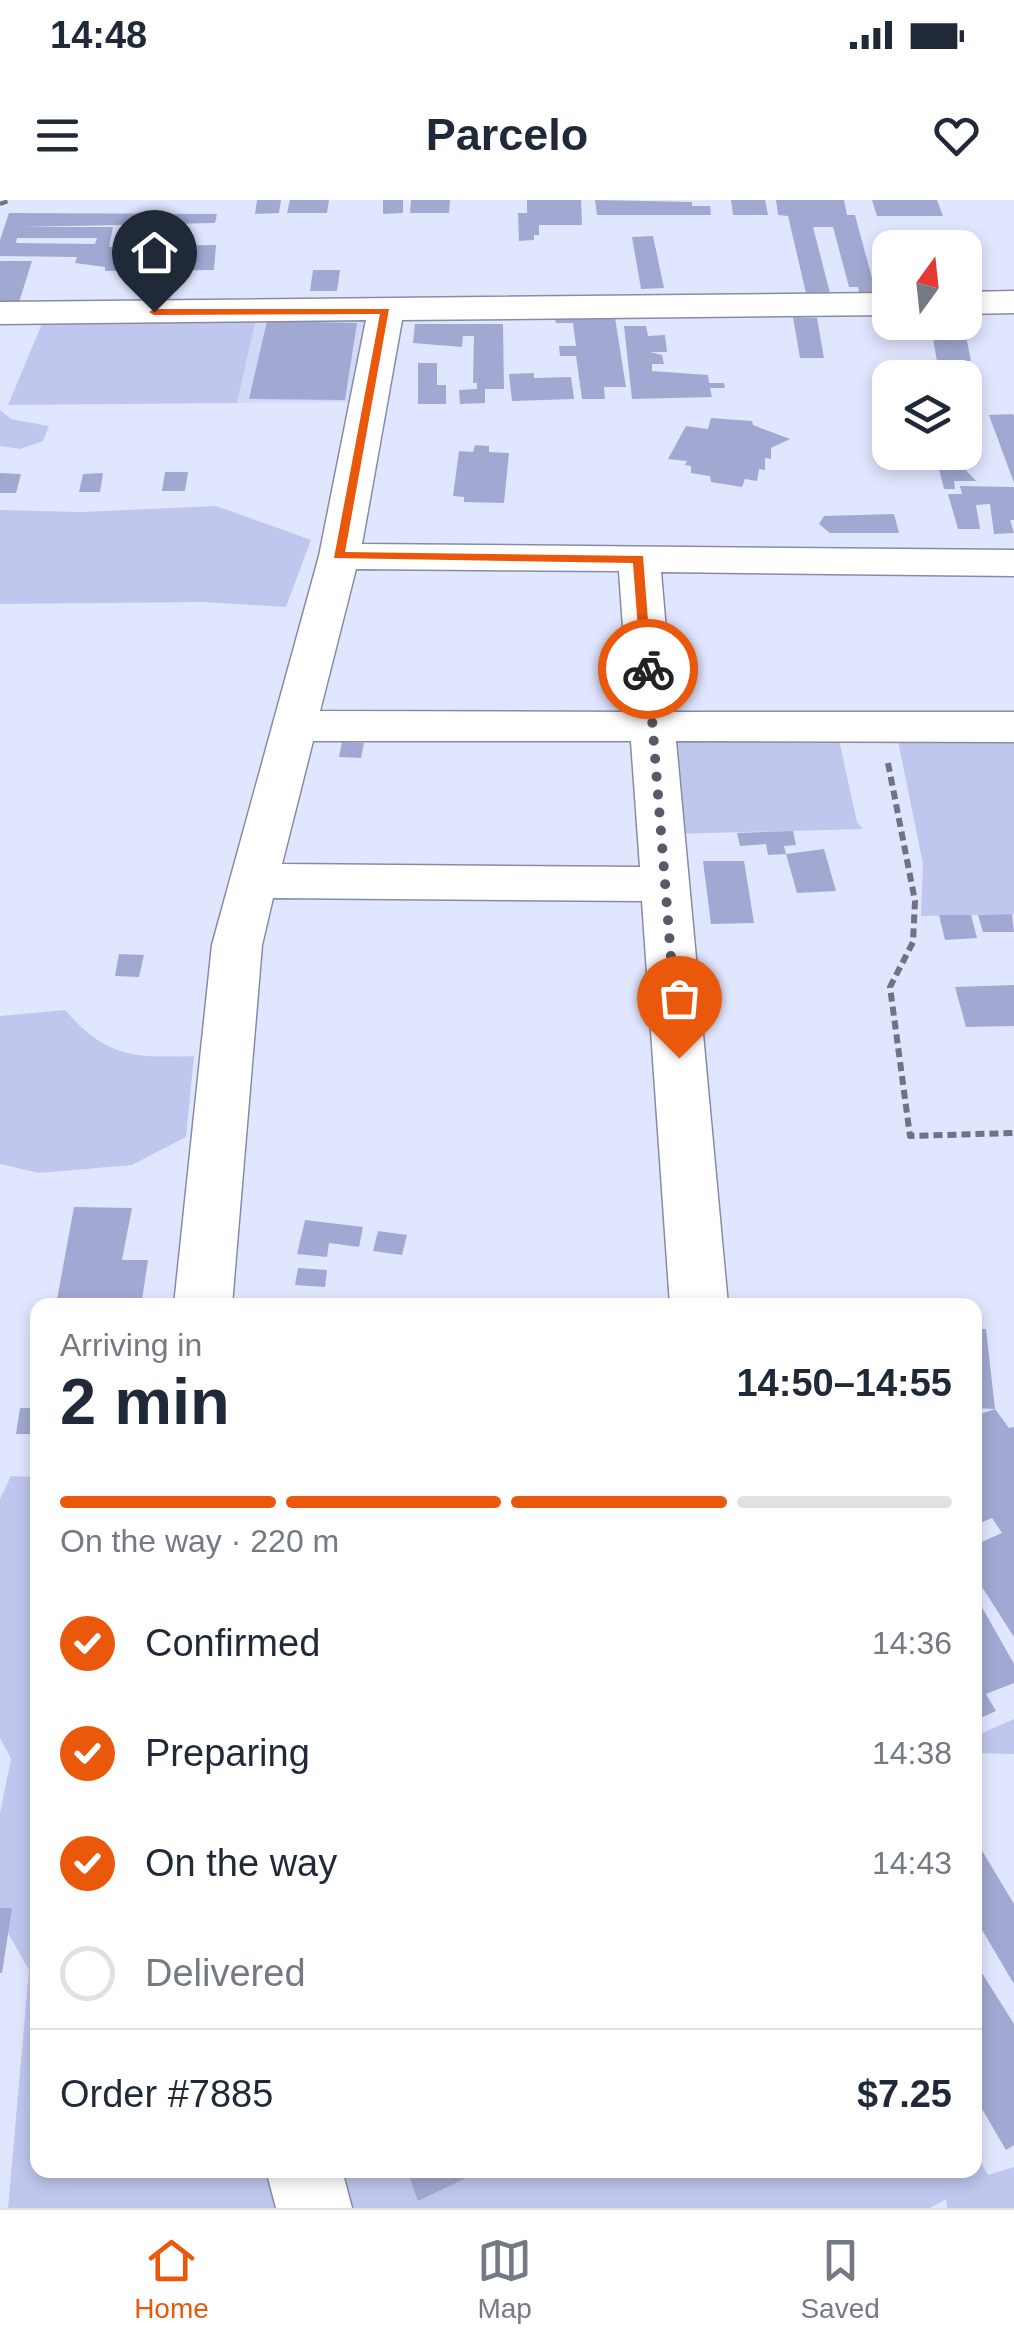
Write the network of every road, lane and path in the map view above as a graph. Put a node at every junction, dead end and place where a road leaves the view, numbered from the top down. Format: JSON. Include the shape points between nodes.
{"nodes":[{"id":1,"x":11,"y":200,"type":"edge"},
{"id":2,"x":0,"y":204,"type":"edge"},
{"id":3,"x":1014,"y":302,"type":"edge"},
{"id":4,"x":982,"y":303,"type":"edge"},
{"id":5,"x":872,"y":304,"type":"edge"},
{"id":6,"x":386,"y":311,"type":"junction"},
{"id":7,"x":0,"y":313,"type":"edge"},
{"id":8,"x":339,"y":556,"type":"junction"},
{"id":9,"x":639,"y":559,"type":"junction"},
{"id":10,"x":1014,"y":564,"type":"edge"},
{"id":11,"x":293,"y":726,"type":"junction"},
{"id":12,"x":652,"y":728,"type":"junction"},
{"id":13,"x":881,"y":728,"type":"junction"},
{"id":14,"x":1014,"y":728,"type":"edge"},
{"id":15,"x":254,"y":880,"type":"junction"},
{"id":16,"x":665,"y":884,"type":"junction"},
{"id":17,"x":1014,"y":1132,"type":"edge"},
{"id":18,"x":203,"y":1298,"type":"edge"},
{"id":19,"x":698,"y":1298,"type":"edge"},
{"id":20,"x":306,"y":2178,"type":"edge"},
{"id":21,"x":314,"y":2208,"type":"edge"}],
"edges":[{"from":1,"to":2,"type":"path"},
{"from":3,"to":4,"type":"street"},
{"from":5,"to":6,"type":"street"},
{"from":6,"to":7,"type":"street"},
{"from":6,"to":8,"type":"street"},
{"from":8,"to":9,"type":"street"},
{"from":8,"to":11,"type":"street"},
{"from":9,"to":10,"type":"street"},
{"from":9,"to":12,"type":"street"},
{"from":11,"to":12,"type":"street"},
{"from":11,"to":15,"type":"street"},
{"from":12,"to":13,"type":"street"},
{"from":12,"to":16,"type":"street"},
{"from":13,"to":14,"type":"street"},
{"from":13,"to":17,"type":"path","via":[[915,901],[914,942],[890,987],[910,1136]]},
{"from":15,"to":16,"type":"street"},
{"from":15,"to":18,"type":"street","via":[[237,945]]},
{"from":16,"to":19,"type":"street"},
{"from":20,"to":21,"type":"street"}]}
